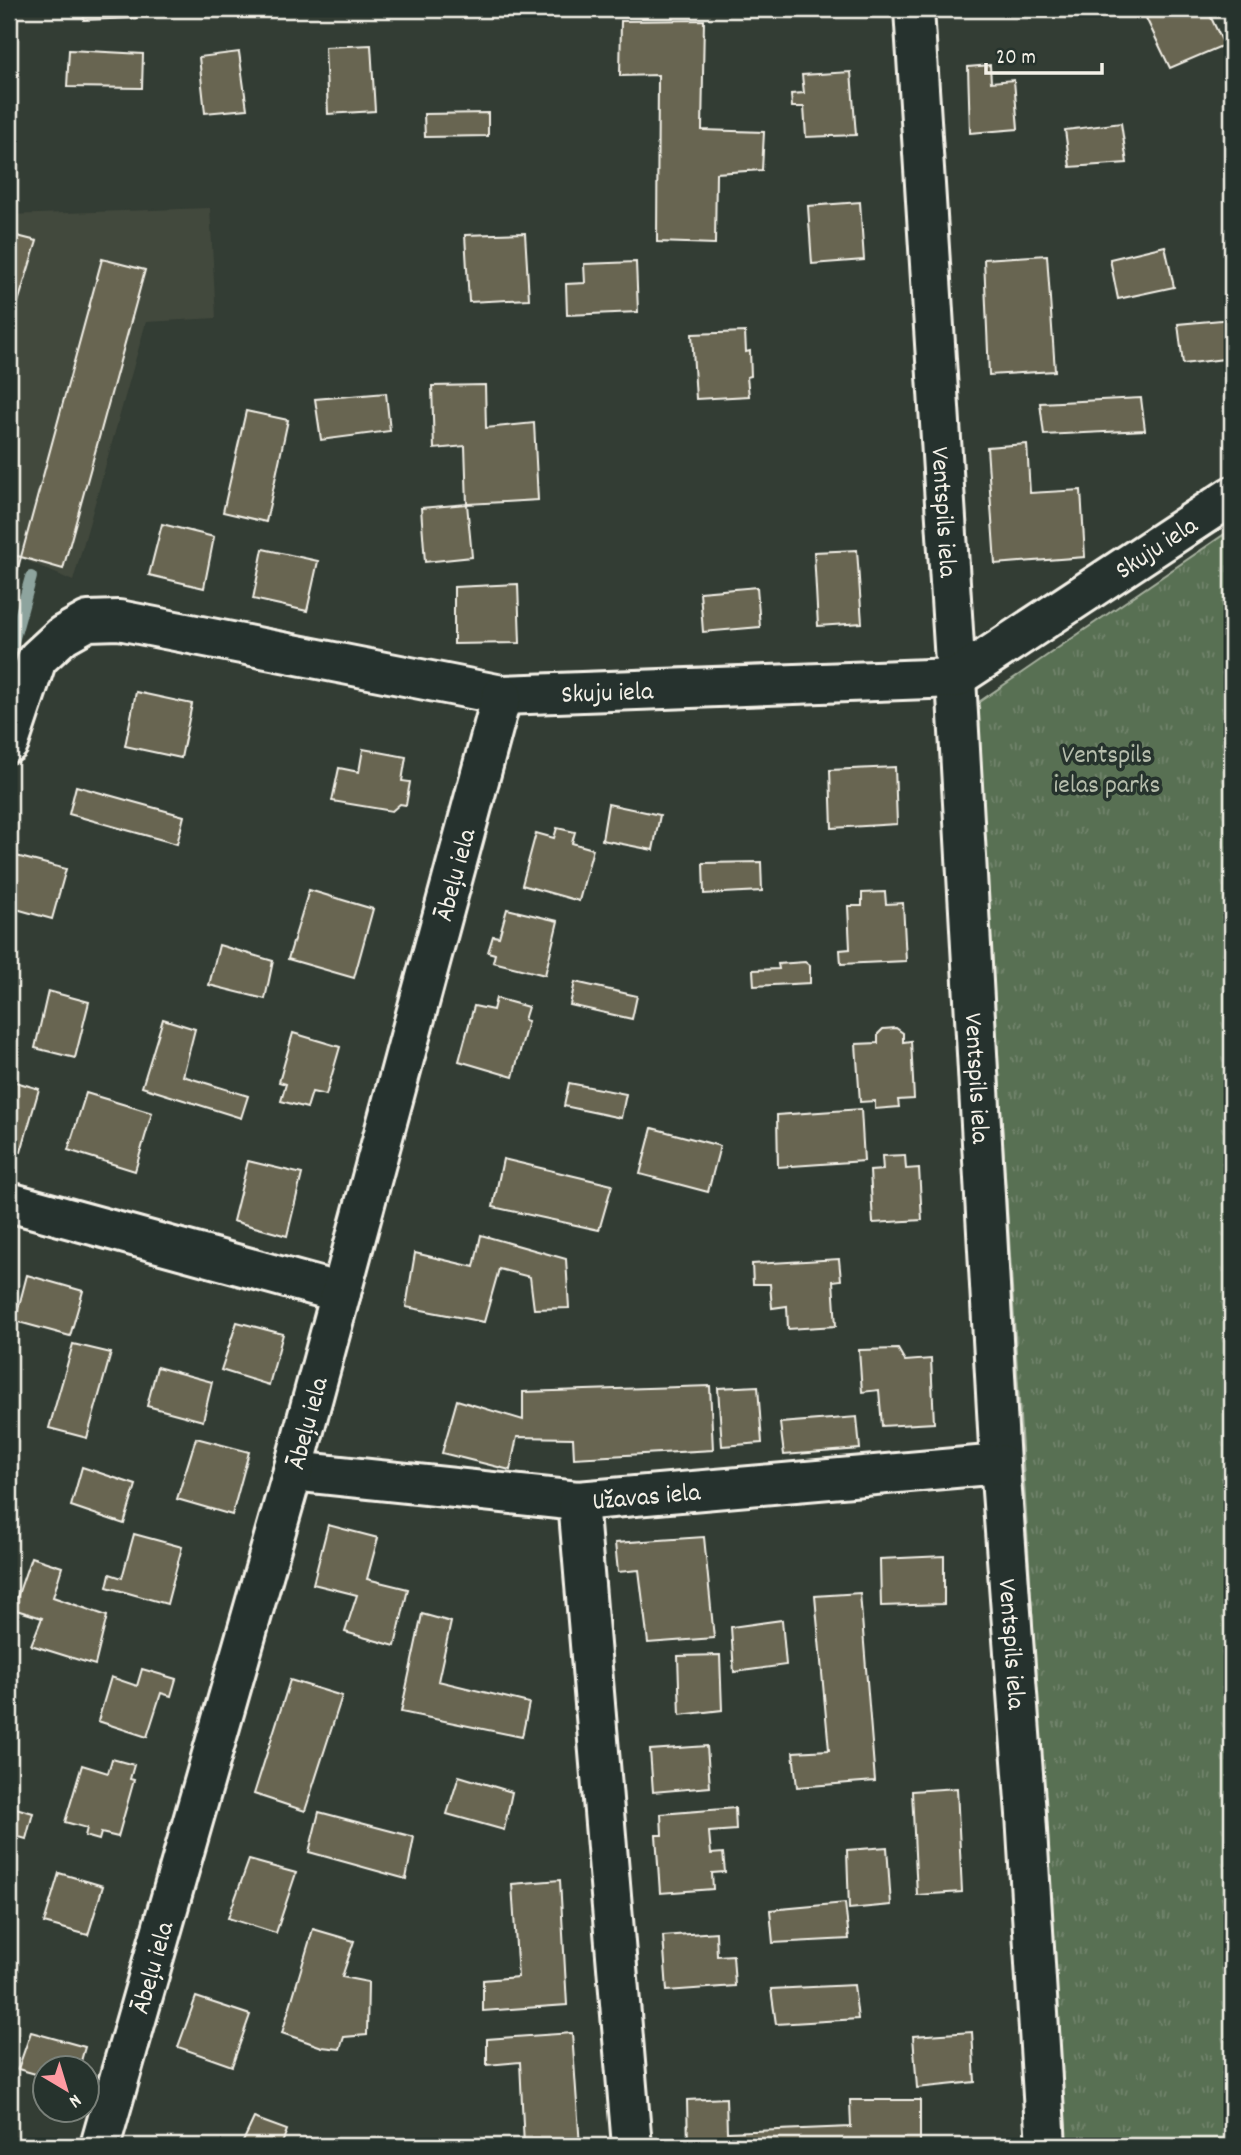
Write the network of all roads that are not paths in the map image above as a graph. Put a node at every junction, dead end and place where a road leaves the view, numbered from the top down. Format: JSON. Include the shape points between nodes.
{"nodes":[{"id":1,"x":914,"y":9,"type":"edge"},
{"id":2,"x":1232,"y":496,"type":"edge"},
{"id":3,"x":956,"y":678,"type":"junction"},
{"id":4,"x":502,"y":695,"type":"junction"},
{"id":5,"x":9,"y":743,"type":"edge"},
{"id":6,"x":9,"y":1202,"type":"edge"},
{"id":7,"x":341,"y":1293,"type":"junction"},
{"id":8,"x":1000,"y":1464,"type":"junction"},
{"id":9,"x":293,"y":1471,"type":"junction"},
{"id":10,"x":578,"y":1501,"type":"junction"},
{"id":11,"x":100,"y":2146,"type":"edge"},
{"id":12,"x":632,"y":2146,"type":"edge"},
{"id":13,"x":1046,"y":2146,"type":"edge"}],
"edges":[{"from":1,"to":3,"type":"street","name":"Ventspils iela"},
{"from":2,"to":3,"type":"street","name":"Skuju iela"},
{"from":3,"to":4,"type":"street","name":"Skuju iela"},
{"from":3,"to":8,"type":"street","name":"Ventspils iela"},
{"from":4,"to":5,"type":"street","name":"Skuju iela","via":[[119,620],[88,621],[63,635],[37,659]]},
{"from":4,"to":7,"type":"street","name":"Ābeļu iela"},
{"from":6,"to":7,"type":"street"},
{"from":7,"to":9,"type":"street","name":"Ābeļu iela"},
{"from":8,"to":10,"type":"street","name":"Užavas iela"},
{"from":8,"to":13,"type":"street","name":"Ventspils iela"},
{"from":9,"to":10,"type":"street","name":"Užavas iela"},
{"from":9,"to":11,"type":"street","name":"Ābeļu iela"},
{"from":10,"to":12,"type":"street"}]}
